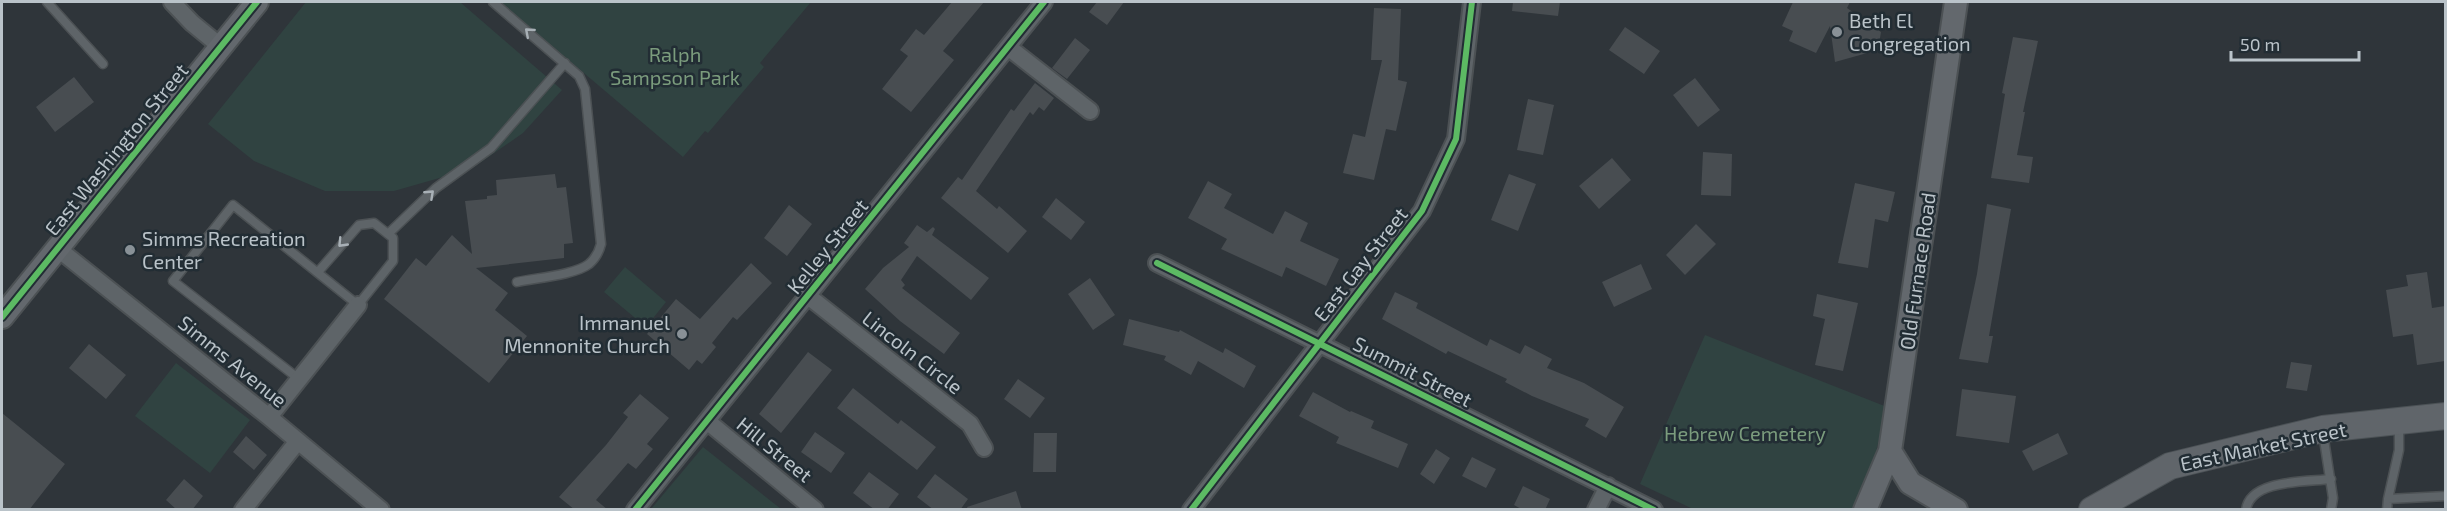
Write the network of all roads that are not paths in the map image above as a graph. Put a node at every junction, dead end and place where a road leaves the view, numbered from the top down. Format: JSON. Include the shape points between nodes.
{"nodes":[{"id":1,"x":47,"y":2,"type":"edge"},
{"id":2,"x":172,"y":2,"type":"edge"},
{"id":3,"x":257,"y":2,"type":"edge"},
{"id":4,"x":493,"y":2,"type":"edge"},
{"id":5,"x":1044,"y":2,"type":"edge"},
{"id":6,"x":1472,"y":2,"type":"edge"},
{"id":7,"x":1956,"y":2,"type":"edge"},
{"id":8,"x":220,"y":46,"type":"junction"},
{"id":9,"x":1008,"y":46,"type":"junction"},
{"id":10,"x":565,"y":63,"type":"junction"},
{"id":11,"x":103,"y":64,"type":"dead end"},
{"id":12,"x":1090,"y":111,"type":"dead end"},
{"id":13,"x":388,"y":234,"type":"junction"},
{"id":14,"x":57,"y":248,"type":"junction"},
{"id":15,"x":1157,"y":263,"type":"dead end"},
{"id":16,"x":318,"y":272,"type":"junction"},
{"id":17,"x":517,"y":282,"type":"dead end"},
{"id":18,"x":808,"y":296,"type":"junction"},
{"id":19,"x":358,"y":304,"type":"junction"},
{"id":20,"x":2,"y":317,"type":"edge"},
{"id":21,"x":1320,"y":343,"type":"junction"},
{"id":22,"x":299,"y":379,"type":"junction"},
{"id":23,"x":2445,"y":416,"type":"edge"},
{"id":24,"x":269,"y":417,"type":"junction"},
{"id":25,"x":707,"y":421,"type":"junction"},
{"id":26,"x":2398,"y":421,"type":"junction"},
{"id":27,"x":2323,"y":429,"type":"junction"},
{"id":28,"x":298,"y":441,"type":"junction"},
{"id":29,"x":984,"y":448,"type":"dead end"},
{"id":30,"x":1890,"y":451,"type":"junction"},
{"id":31,"x":2331,"y":479,"type":"junction"},
{"id":32,"x":1608,"y":486,"type":"junction"},
{"id":33,"x":2445,"y":496,"type":"edge"},
{"id":34,"x":2388,"y":499,"type":"junction"},
{"id":35,"x":243,"y":510,"type":"edge"},
{"id":36,"x":381,"y":510,"type":"edge"},
{"id":37,"x":635,"y":510,"type":"edge"},
{"id":38,"x":815,"y":510,"type":"edge"},
{"id":39,"x":1191,"y":510,"type":"edge"},
{"id":40,"x":1596,"y":510,"type":"edge"},
{"id":41,"x":1654,"y":510,"type":"edge"},
{"id":42,"x":1865,"y":510,"type":"edge"},
{"id":43,"x":1956,"y":510,"type":"edge"},
{"id":44,"x":2092,"y":510,"type":"edge"},
{"id":45,"x":2246,"y":510,"type":"edge"},
{"id":46,"x":2331,"y":510,"type":"edge"},
{"id":47,"x":2387,"y":510,"type":"edge"}],
"edges":[{"from":1,"to":11,"type":"lane"},
{"from":2,"to":8,"type":"street"},
{"from":3,"to":8,"type":"street","name":"East Washington Street"},
{"from":10,"to":4,"type":"lane","one_way":true},
{"from":5,"to":9,"type":"street","name":"Kelley Street"},
{"from":6,"to":21,"type":"street","name":"East Gay Street","via":[[1456,139],[1422,212]]},
{"from":7,"to":30,"type":"street","name":"Old Furnace Road"},
{"from":8,"to":14,"type":"street","name":"East Washington Street"},
{"from":9,"to":12,"type":"street"},
{"from":9,"to":18,"type":"street","name":"Kelley Street"},
{"from":13,"to":10,"type":"lane","one_way":true,"via":[[436,188],[491,148]]},
{"from":10,"to":17,"type":"lane","via":[[579,76],[585,89],[601,244],[589,264]]},
{"from":13,"to":16,"type":"lane","one_way":true,"via":[[374,223],[359,225]]},
{"from":13,"to":19,"type":"lane","via":[[393,238],[393,261]]},
{"from":14,"to":20,"type":"street","name":"East Washington Street"},
{"from":14,"to":24,"type":"street","name":"Simms Avenue"},
{"from":15,"to":21,"type":"street","name":"Summit Street"},
{"from":16,"to":19,"type":"lane"},
{"from":16,"to":22,"type":"lane","via":[[233,205],[173,281]]},
{"from":18,"to":25,"type":"street","name":"Kelley Street"},
{"from":18,"to":29,"type":"street","name":"Lincoln Circle","via":[[970,424]]},
{"from":19,"to":22,"type":"street"},
{"from":21,"to":32,"type":"street","name":"Summit Street"},
{"from":21,"to":39,"type":"street","name":"East Gay Street"},
{"from":22,"to":24,"type":"street"},
{"from":23,"to":26,"type":"main road","name":"East Market Street"},
{"from":24,"to":28,"type":"street","name":"Simms Avenue"},
{"from":25,"to":37,"type":"street","name":"Kelley Street"},
{"from":25,"to":38,"type":"street","name":"Hill Street"},
{"from":26,"to":27,"type":"main road","name":"East Market Street"},
{"from":26,"to":34,"type":"lane","via":[[2399,450]]},
{"from":27,"to":31,"type":"lane"},
{"from":27,"to":44,"type":"main road","name":"East Market Street","via":[[2170,466]]},
{"from":28,"to":35,"type":"street"},
{"from":28,"to":36,"type":"street","name":"Simms Avenue"},
{"from":30,"to":42,"type":"street","name":"Old Furnace Road"},
{"from":30,"to":43,"type":"street","via":[[1910,483]]},
{"from":31,"to":45,"type":"lane","via":[[2265,488],[2254,494]]},
{"from":31,"to":46,"type":"lane"},
{"from":32,"to":40,"type":"street"},
{"from":32,"to":41,"type":"street","name":"Summit Street"},
{"from":33,"to":34,"type":"lane"},
{"from":34,"to":47,"type":"lane"}]}
